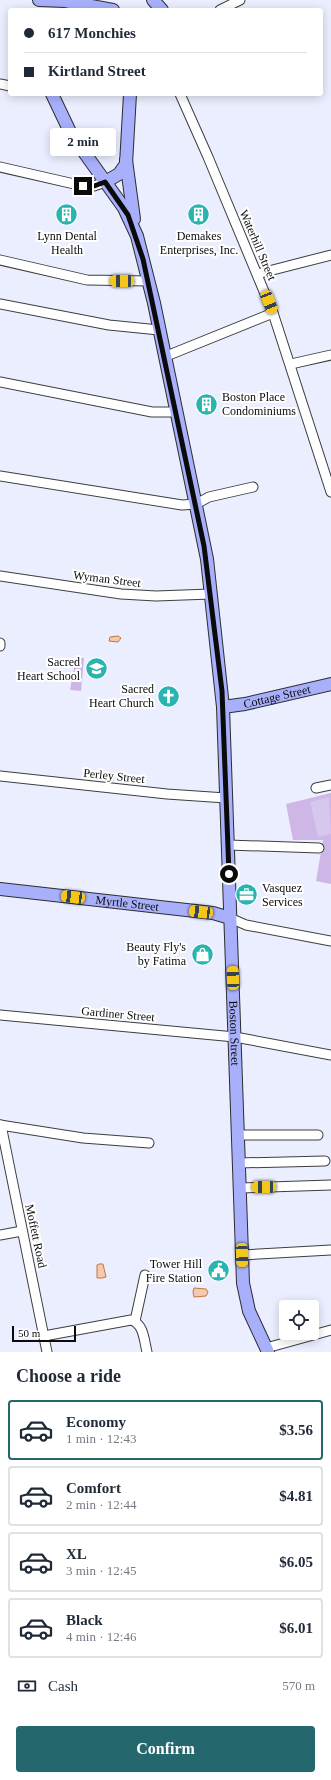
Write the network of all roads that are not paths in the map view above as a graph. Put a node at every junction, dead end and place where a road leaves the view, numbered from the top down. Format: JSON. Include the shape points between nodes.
{"nodes":[{"id":1,"x":39,"y":0,"type":"edge"},
{"id":2,"x":45,"y":0,"type":"edge"},
{"id":3,"x":90,"y":0,"type":"edge"},
{"id":4,"x":153,"y":0,"type":"edge"},
{"id":5,"x":240,"y":0,"type":"edge"},
{"id":6,"x":102,"y":8,"type":"edge"},
{"id":7,"x":106,"y":8,"type":"edge"},
{"id":8,"x":160,"y":8,"type":"edge"},
{"id":9,"x":226,"y":8,"type":"edge"},
{"id":10,"x":53,"y":96,"type":"edge"},
{"id":11,"x":130,"y":96,"type":"edge"},
{"id":12,"x":182,"y":97,"type":"edge"},
{"id":13,"x":126,"y":159,"type":"junction"},
{"id":14,"x":0,"y":167,"type":"edge"},
{"id":15,"x":105,"y":182,"type":"junction"},
{"id":16,"x":137,"y":236,"type":"junction"},
{"id":17,"x":331,"y":255,"type":"edge"},
{"id":18,"x":0,"y":260,"type":"edge"},
{"id":19,"x":257,"y":274,"type":"junction"},
{"id":20,"x":149,"y":281,"type":"junction"},
{"id":21,"x":0,"y":304,"type":"edge"},
{"id":22,"x":273,"y":313,"type":"junction"},
{"id":23,"x":159,"y":330,"type":"junction"},
{"id":24,"x":331,"y":355,"type":"edge"},
{"id":25,"x":164,"y":357,"type":"junction"},
{"id":26,"x":291,"y":364,"type":"junction"},
{"id":27,"x":0,"y":382,"type":"edge"},
{"id":28,"x":175,"y":412,"type":"junction"},
{"id":29,"x":0,"y":476,"type":"edge"},
{"id":30,"x":253,"y":487,"type":"dead end"},
{"id":31,"x":331,"y":492,"type":"edge"},
{"id":32,"x":196,"y":504,"type":"junction"},
{"id":33,"x":0,"y":576,"type":"edge"},
{"id":34,"x":211,"y":594,"type":"junction"},
{"id":35,"x":331,"y":684,"type":"edge"},
{"id":36,"x":223,"y":707,"type":"junction"},
{"id":37,"x":0,"y":776,"type":"edge"},
{"id":38,"x":331,"y":785,"type":"edge"},
{"id":39,"x":316,"y":788,"type":"dead end"},
{"id":40,"x":226,"y":798,"type":"junction"},
{"id":41,"x":228,"y":845,"type":"junction"},
{"id":42,"x":319,"y":848,"type":"dead end"},
{"id":43,"x":0,"y":889,"type":"edge"},
{"id":44,"x":230,"y":918,"type":"junction"},
{"id":45,"x":331,"y":941,"type":"edge"},
{"id":46,"x":0,"y":1015,"type":"edge"},
{"id":47,"x":235,"y":1038,"type":"junction"},
{"id":48,"x":331,"y":1055,"type":"edge"},
{"id":49,"x":0,"y":1125,"type":"edge"},
{"id":50,"x":238,"y":1135,"type":"junction"},
{"id":51,"x":318,"y":1135,"type":"dead end"},
{"id":52,"x":149,"y":1143,"type":"dead end"},
{"id":53,"x":325,"y":1161,"type":"dead end"},
{"id":54,"x":239,"y":1163,"type":"junction"},
{"id":55,"x":331,"y":1185,"type":"edge"},
{"id":56,"x":240,"y":1188,"type":"junction"},
{"id":57,"x":22,"y":1231,"type":"junction"},
{"id":58,"x":0,"y":1236,"type":"edge"},
{"id":59,"x":331,"y":1250,"type":"edge"},
{"id":60,"x":242,"y":1255,"type":"junction"},
{"id":61,"x":145,"y":1275,"type":"dead end"},
{"id":62,"x":135,"y":1321,"type":"junction"},
{"id":63,"x":331,"y":1330,"type":"edge"},
{"id":64,"x":44,"y":1336,"type":"junction"},
{"id":65,"x":267,"y":1350,"type":"edge"},
{"id":66,"x":47,"y":1352,"type":"edge"},
{"id":67,"x":147,"y":1352,"type":"edge"}],
"edges":[{"from":1,"to":2,"type":"main road"},
{"from":2,"to":6,"type":"main road"},
{"from":3,"to":7,"type":"main road"},
{"from":4,"to":8,"type":"main road"},
{"from":5,"to":9,"type":"street"},
{"from":10,"to":15,"type":"main road","name":"Boston Street","via":[[71,134]]},
{"from":11,"to":13,"type":"main road"},
{"from":12,"to":19,"type":"street","name":"Waterhill Street"},
{"from":13,"to":15,"type":"main road","via":[[122,171]]},
{"from":13,"to":16,"type":"main road"},
{"from":14,"to":15,"type":"street","via":[[83,186]]},
{"from":15,"to":16,"type":"main road","name":"Boston Street","via":[[124,208]]},
{"from":16,"to":20,"type":"main road","name":"Boston Street"},
{"from":17,"to":19,"type":"street"},
{"from":18,"to":20,"type":"street","via":[[87,280]]},
{"from":19,"to":22,"type":"street","name":"Waterhill Street"},
{"from":20,"to":23,"type":"main road","name":"Boston Street"},
{"from":21,"to":23,"type":"street","via":[[109,325]]},
{"from":22,"to":25,"type":"street"},
{"from":22,"to":26,"type":"street","name":"Waterhill Street"},
{"from":23,"to":25,"type":"main road","name":"Boston Street"},
{"from":24,"to":26,"type":"street"},
{"from":25,"to":28,"type":"main road","name":"Boston Street"},
{"from":26,"to":31,"type":"street","name":"Waterhill Street"},
{"from":27,"to":28,"type":"street","via":[[152,412]]},
{"from":28,"to":32,"type":"main road","name":"Boston Street"},
{"from":29,"to":32,"type":"street","via":[[178,505]]},
{"from":30,"to":32,"type":"street","via":[[209,497]]},
{"from":32,"to":34,"type":"main road","name":"Boston Street"},
{"from":33,"to":34,"type":"street","name":"Wyman Street","via":[[120,594]]},
{"from":34,"to":36,"type":"main road","name":"Boston Street"},
{"from":35,"to":36,"type":"main road","name":"Cottage Street","via":[[238,706]]},
{"from":36,"to":40,"type":"main road","name":"Boston Street"},
{"from":37,"to":40,"type":"street","name":"Perley Street"},
{"from":38,"to":39,"type":"street"},
{"from":40,"to":41,"type":"main road","name":"Boston Street"},
{"from":41,"to":42,"type":"street"},
{"from":41,"to":44,"type":"main road","name":"Boston Street"},
{"from":43,"to":44,"type":"main road","name":"Myrtle Street","via":[[213,913]]},
{"from":44,"to":45,"type":"street","via":[[246,925]]},
{"from":44,"to":47,"type":"main road","name":"Boston Street"},
{"from":46,"to":47,"type":"street","name":"Gardiner Street"},
{"from":47,"to":48,"type":"street","name":"Gardiner Street"},
{"from":47,"to":50,"type":"main road","name":"Boston Street"},
{"from":49,"to":52,"type":"street","via":[[83,1138]]},
{"from":49,"to":57,"type":"street","name":"Moffett Road"},
{"from":50,"to":51,"type":"street"},
{"from":50,"to":54,"type":"main road","name":"Boston Street"},
{"from":53,"to":54,"type":"street"},
{"from":54,"to":56,"type":"main road","name":"Boston Street"},
{"from":55,"to":56,"type":"street"},
{"from":56,"to":60,"type":"main road","name":"Boston Street"},
{"from":57,"to":58,"type":"street"},
{"from":57,"to":64,"type":"street","name":"Moffett Road"},
{"from":59,"to":60,"type":"street"},
{"from":60,"to":65,"type":"main road","name":"Boston Street","via":[[247,1306]]},
{"from":61,"to":62,"type":"street"},
{"from":62,"to":64,"type":"street","via":[[119,1321]]},
{"from":62,"to":67,"type":"street","via":[[141,1329]]},
{"from":63,"to":65,"type":"street"},
{"from":64,"to":66,"type":"street","name":"Moffett Road"}]}
